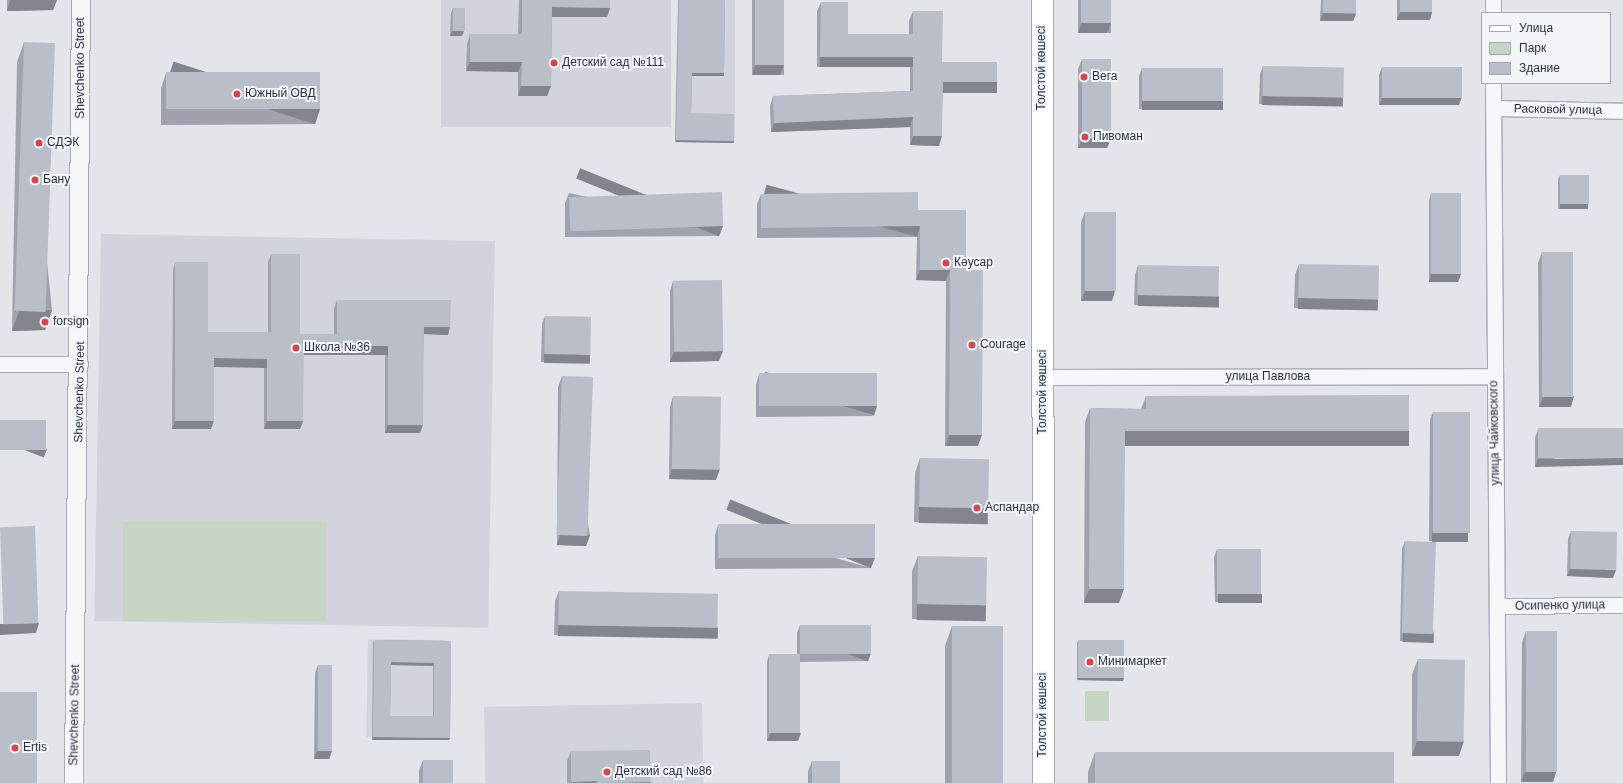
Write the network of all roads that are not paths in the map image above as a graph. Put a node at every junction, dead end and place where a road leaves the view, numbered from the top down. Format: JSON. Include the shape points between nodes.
{"nodes":[{"id":1,"x":81,"y":0,"type":"edge"},
{"id":2,"x":1042,"y":0,"type":"edge"},
{"id":3,"x":1493,"y":0,"type":"edge"},
{"id":4,"x":1493,"y":12,"type":"edge"},
{"id":5,"x":1493,"y":84,"type":"edge"},
{"id":6,"x":1494,"y":108,"type":"junction"},
{"id":7,"x":1623,"y":111,"type":"edge"},
{"id":8,"x":0,"y":364,"type":"edge"},
{"id":9,"x":80,"y":364,"type":"junction"},
{"id":10,"x":1494,"y":376,"type":"junction"},
{"id":11,"x":1043,"y":377,"type":"junction"},
{"id":12,"x":1623,"y":605,"type":"edge"},
{"id":13,"x":1497,"y":606,"type":"junction"},
{"id":14,"x":74,"y":783,"type":"edge"},
{"id":15,"x":1043,"y":783,"type":"edge"},
{"id":16,"x":1498,"y":783,"type":"edge"}],
"edges":[{"from":1,"to":9,"type":"street","name":"Shevchenko Street"},
{"from":2,"to":11,"type":"main road","name":"Толстой көшесі"},
{"from":3,"to":4,"type":"street"},
{"from":5,"to":6,"type":"street","name":"улица Чайковского"},
{"from":6,"to":7,"type":"street","name":"Расковой улица"},
{"from":6,"to":10,"type":"street","name":"улица Чайковского"},
{"from":8,"to":9,"type":"street"},
{"from":9,"to":14,"type":"street","name":"Shevchenko Street"},
{"from":10,"to":11,"type":"street","name":"улица Павлова"},
{"from":10,"to":13,"type":"street","name":"улица Чайковского"},
{"from":11,"to":15,"type":"main road","name":"Толстой көшесі"},
{"from":12,"to":13,"type":"street","name":"Осипенко улица"},
{"from":13,"to":16,"type":"street","name":"улица Чайковского"}]}
